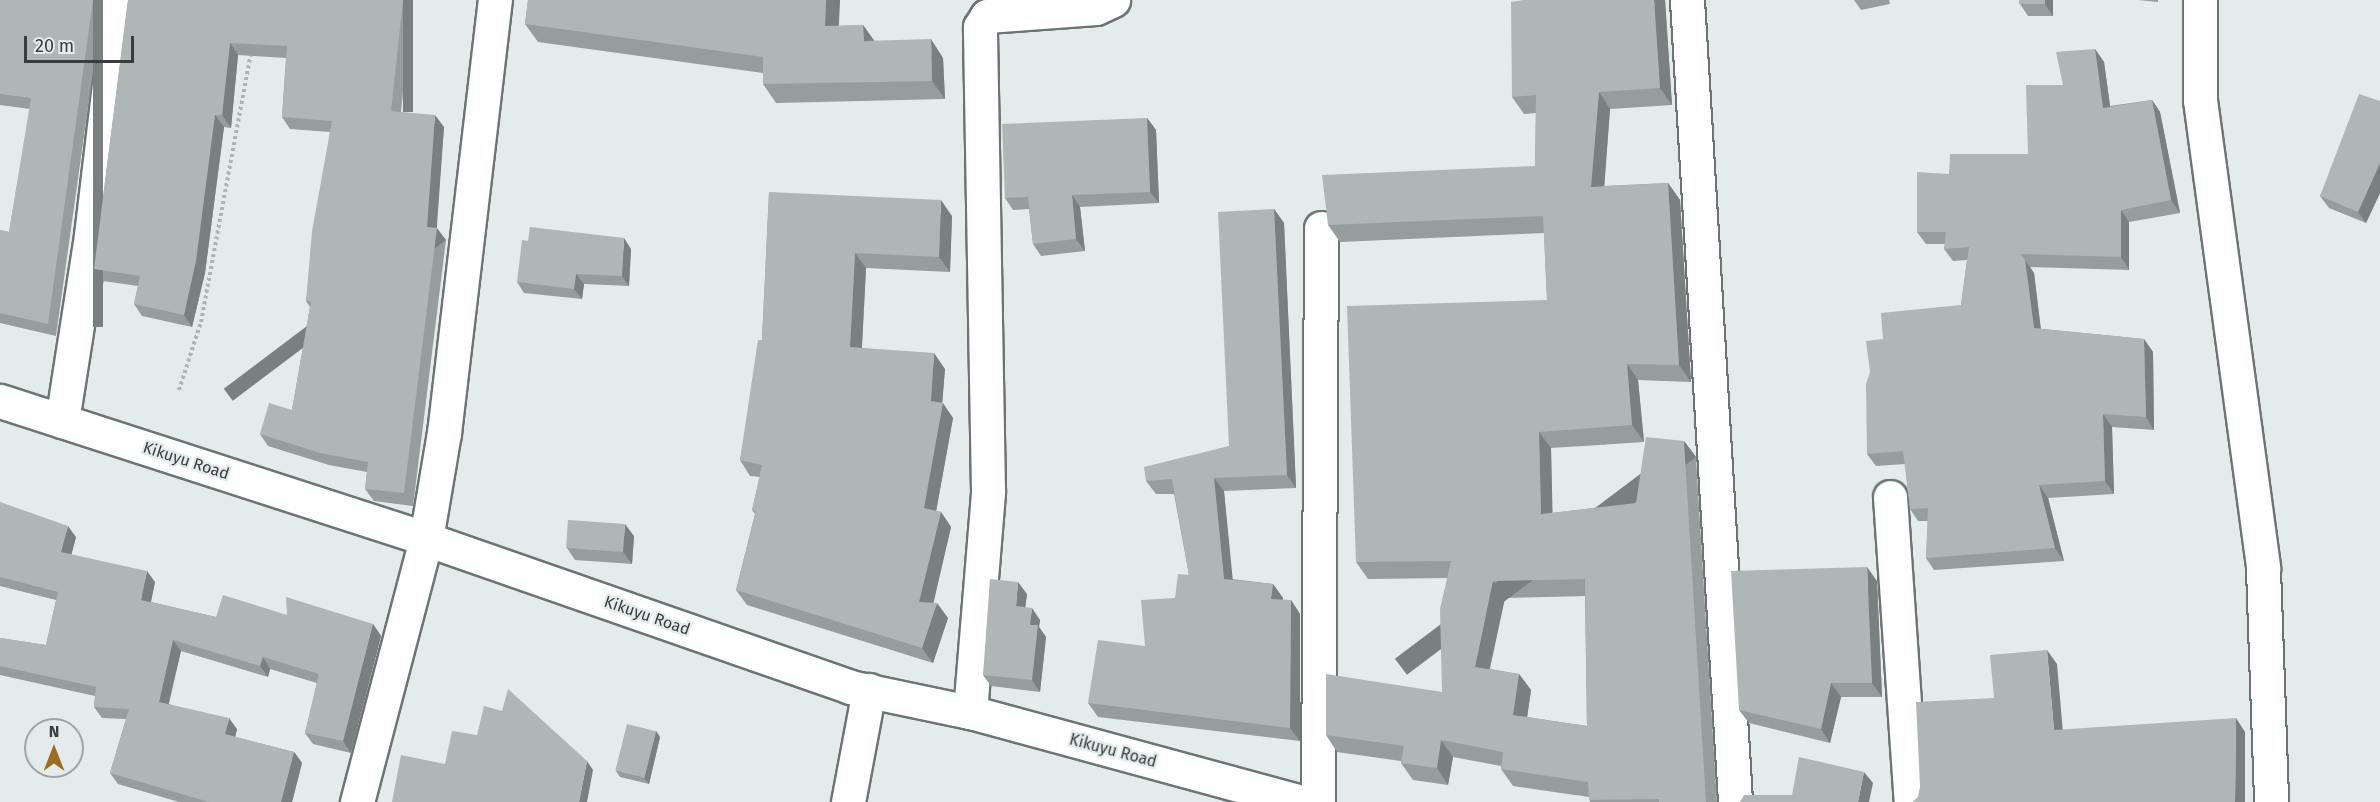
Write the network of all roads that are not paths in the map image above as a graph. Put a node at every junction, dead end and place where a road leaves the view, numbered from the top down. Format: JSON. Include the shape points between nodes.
{"nodes":[{"id":1,"x":119,"y":0,"type":"edge"},
{"id":2,"x":495,"y":0,"type":"edge"},
{"id":3,"x":1113,"y":0,"type":"edge"},
{"id":4,"x":1687,"y":0,"type":"edge"},
{"id":5,"x":2200,"y":0,"type":"edge"},
{"id":6,"x":1321,"y":228,"type":"dead end"},
{"id":7,"x":0,"y":401,"type":"edge"},
{"id":8,"x":62,"y":421,"type":"junction"},
{"id":9,"x":1890,"y":497,"type":"dead end"},
{"id":10,"x":426,"y":539,"type":"junction"},
{"id":11,"x":869,"y":690,"type":"junction"},
{"id":12,"x":970,"y":712,"type":"junction"},
{"id":13,"x":357,"y":802,"type":"edge"},
{"id":14,"x":848,"y":802,"type":"edge"},
{"id":15,"x":1302,"y":802,"type":"edge"},
{"id":16,"x":1318,"y":802,"type":"edge"},
{"id":17,"x":1735,"y":802,"type":"edge"},
{"id":18,"x":1911,"y":802,"type":"edge"},
{"id":19,"x":2271,"y":802,"type":"edge"}],
"edges":[{"from":1,"to":8,"type":"main road","via":[[91,235]]},
{"from":2,"to":10,"type":"main road","via":[[454,351]]},
{"from":3,"to":12,"type":"main road","via":[[1096,9],[987,16],[980,27],[988,491]]},
{"from":4,"to":17,"type":"main road"},
{"from":5,"to":19,"type":"main road","via":[[2200,100],[2262,569]]},
{"from":6,"to":16,"type":"main road"},
{"from":7,"to":8,"type":"main road","name":"Kikuyu Road"},
{"from":8,"to":10,"type":"main road","name":"Kikuyu Road"},
{"from":9,"to":18,"type":"main road"},
{"from":10,"to":11,"type":"main road","name":"Kikuyu Road"},
{"from":10,"to":13,"type":"main road"},
{"from":11,"to":12,"type":"main road","name":"Kikuyu Road"},
{"from":11,"to":14,"type":"main road"},
{"from":12,"to":15,"type":"main road","name":"Kikuyu Road"}]}
